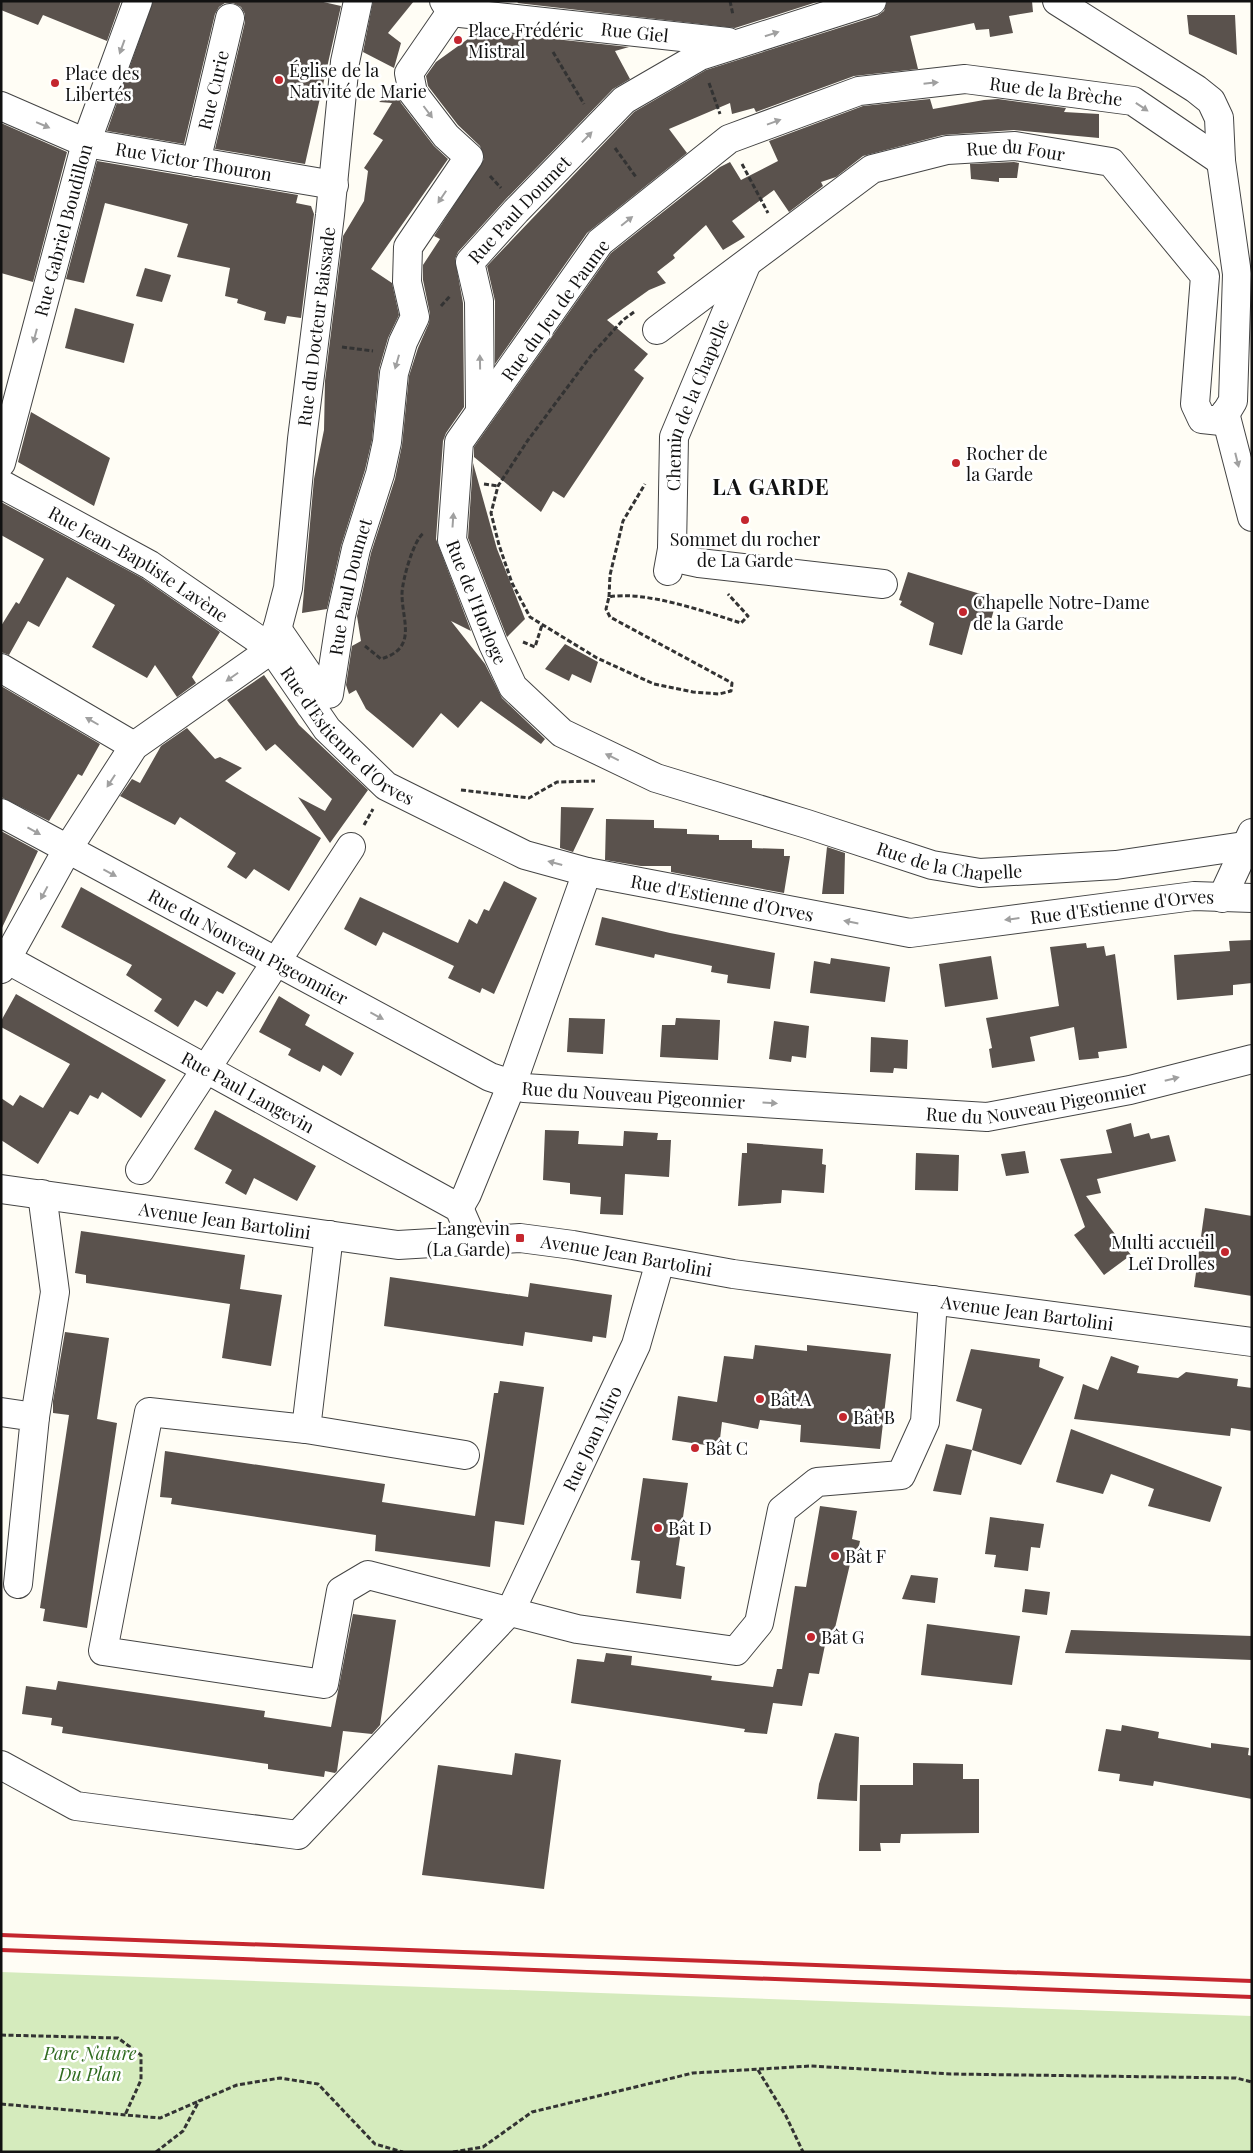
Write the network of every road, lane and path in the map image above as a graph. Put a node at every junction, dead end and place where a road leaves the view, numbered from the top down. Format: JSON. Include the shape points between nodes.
{"nodes":[{"id":1,"x":138,"y":1,"type":"edge"},
{"id":2,"x":358,"y":1,"type":"edge"},
{"id":3,"x":872,"y":1,"type":"edge"},
{"id":4,"x":1058,"y":1,"type":"edge"},
{"id":5,"x":448,"y":7,"type":"edge"},
{"id":6,"x":230,"y":18,"type":"dead end"},
{"id":7,"x":742,"y":44,"type":"junction"},
{"id":8,"x":700,"y":56,"type":"junction"},
{"id":9,"x":1,"y":106,"type":"edge"},
{"id":10,"x":729,"y":139,"type":"junction"},
{"id":11,"x":86,"y":143,"type":"junction"},
{"id":12,"x":469,"y":157,"type":"junction"},
{"id":13,"x":196,"y":162,"type":"junction"},
{"id":14,"x":1221,"y":162,"type":"junction"},
{"id":15,"x":334,"y":185,"type":"junction"},
{"id":16,"x":519,"y":208,"type":"junction"},
{"id":17,"x":806,"y":220,"type":"junction"},
{"id":18,"x":470,"y":262,"type":"junction"},
{"id":19,"x":746,"y":266,"type":"junction"},
{"id":20,"x":638,"y":310,"type":"dead end"},
{"id":21,"x":414,"y":316,"type":"junction"},
{"id":22,"x":657,"y":330,"type":"dead end"},
{"id":23,"x":314,"y":343,"type":"junction"},
{"id":24,"x":399,"y":354,"type":"junction"},
{"id":25,"x":480,"y":411,"type":"junction"},
{"id":26,"x":1225,"y":413,"type":"junction"},
{"id":27,"x":1,"y":462,"type":"edge"},
{"id":28,"x":649,"y":479,"type":"dead end"},
{"id":29,"x":1,"y":484,"type":"edge"},
{"id":30,"x":1252,"y":517,"type":"edge"},
{"id":31,"x":453,"y":530,"type":"junction"},
{"id":32,"x":699,"y":563,"type":"junction"},
{"id":33,"x":883,"y":584,"type":"dead end"},
{"id":34,"x":609,"y":597,"type":"junction"},
{"id":35,"x":341,"y":616,"type":"junction"},
{"id":36,"x":275,"y":639,"type":"junction"},
{"id":37,"x":1,"y":668,"type":"edge"},
{"id":38,"x":134,"y":746,"type":"junction"},
{"id":39,"x":656,"y":778,"type":"joint"},
{"id":40,"x":596,"y":781,"type":"dead end"},
{"id":41,"x":386,"y":786,"type":"junction"},
{"id":42,"x":436,"y":811,"type":"junction"},
{"id":43,"x":1,"y":813,"type":"edge"},
{"id":44,"x":1249,"y":843,"type":"edge"},
{"id":45,"x":351,"y":847,"type":"joint"},
{"id":46,"x":67,"y":850,"type":"junction"},
{"id":47,"x":587,"y":872,"type":"junction"},
{"id":48,"x":1222,"y":898,"type":"junction"},
{"id":49,"x":1252,"y":898,"type":"edge"},
{"id":50,"x":4,"y":962,"type":"edge"},
{"id":51,"x":276,"y":962,"type":"junction"},
{"id":52,"x":1252,"y":1059,"type":"edge"},
{"id":53,"x":207,"y":1068,"type":"junction"},
{"id":54,"x":512,"y":1084,"type":"junction"},
{"id":55,"x":140,"y":1170,"type":"dead end"},
{"id":56,"x":1,"y":1189,"type":"edge"},
{"id":57,"x":42,"y":1194,"type":"junction"},
{"id":58,"x":459,"y":1208,"type":"junction"},
{"id":59,"x":329,"y":1235,"type":"junction"},
{"id":60,"x":473,"y":1240,"type":"junction"},
{"id":61,"x":660,"y":1262,"type":"junction"},
{"id":62,"x":933,"y":1300,"type":"junction"},
{"id":63,"x":1252,"y":1342,"type":"edge"},
{"id":64,"x":1,"y":1412,"type":"edge"},
{"id":65,"x":35,"y":1417,"type":"junction"},
{"id":66,"x":306,"y":1429,"type":"junction"},
{"id":67,"x":465,"y":1456,"type":"dead end"},
{"id":68,"x":18,"y":1584,"type":"dead end"},
{"id":69,"x":511,"y":1610,"type":"junction"},
{"id":70,"x":1,"y":1765,"type":"edge"},
{"id":71,"x":1,"y":2035,"type":"edge"},
{"id":72,"x":757,"y":2069,"type":"junction"},
{"id":73,"x":1252,"y":2082,"type":"edge"},
{"id":74,"x":199,"y":2101,"type":"junction"},
{"id":75,"x":1,"y":2104,"type":"edge"},
{"id":76,"x":124,"y":2115,"type":"junction"},
{"id":77,"x":156,"y":2152,"type":"edge"},
{"id":78,"x":403,"y":2152,"type":"edge"},
{"id":79,"x":453,"y":2152,"type":"edge"},
{"id":80,"x":803,"y":2152,"type":"edge"}],
"edges":[{"from":1,"to":11,"type":"street","name":"Rue Gabriel Boudillon","one_way":true},
{"from":2,"to":15,"type":"street","name":"Rue du Docteur Baissade","via":[[345,62]]},
{"from":7,"to":3,"type":"street","name":"Rue Paul Doumet","one_way":true},
{"from":4,"to":14,"type":"street","via":[[1211,101],[1219,118]]},
{"from":5,"to":7,"type":"street","name":"Rue Giel","via":[[542,24]]},
{"from":5,"to":12,"type":"street","one_way":true,"via":[[409,73],[413,93],[446,136]]},
{"from":6,"to":13,"type":"street","name":"Rue Curie"},
{"from":7,"to":8,"type":"street","name":"Rue Paul Doumet"},
{"from":8,"to":10,"type":"path"},
{"from":16,"to":8,"type":"street","name":"Rue Paul Doumet","one_way":true,"via":[[624,100]]},
{"from":9,"to":11,"type":"street","name":"Rue Victor Thouron","one_way":true},
{"from":10,"to":14,"type":"street","name":"Rue de la Brèche","one_way":true,"via":[[859,91],[965,79],[1134,101]]},
{"from":10,"to":17,"type":"path","via":[[770,218]]},
{"from":25,"to":10,"type":"street","name":"Rue du Jeu de Paume","one_way":true,"via":[[600,242]]},
{"from":11,"to":13,"type":"street","name":"Rue Victor Thouron"},
{"from":11,"to":27,"type":"street","name":"Rue Gabriel Boudillon","one_way":true},
{"from":12,"to":16,"type":"path"},
{"from":12,"to":21,"type":"street","one_way":true,"via":[[408,247],[407,282]]},
{"from":13,"to":15,"type":"street","name":"Rue Victor Thouron"},
{"from":14,"to":26,"type":"street","via":[[1237,274],[1233,401]]},
{"from":15,"to":23,"type":"street","name":"Rue du Docteur Baissade"},
{"from":16,"to":18,"type":"street","name":"Rue Paul Doumet"},
{"from":17,"to":19,"type":"street","name":"Rue du Four"},
{"from":17,"to":26,"type":"street","name":"Rue du Four","via":[[872,169],[947,150],[1015,146],[1111,162],[1205,276],[1196,404],[1202,419],[1220,421]]},
{"from":18,"to":21,"type":"path","name":"Rue Paul Doumet","via":[[447,300],[429,317]]},
{"from":25,"to":18,"type":"street","one_way":true,"via":[[479,300]]},
{"from":19,"to":22,"type":"street","name":"Rue du Four"},
{"from":19,"to":32,"type":"street","name":"Chemin de la Chapelle","via":[[674,437],[670,560]]},
{"from":20,"to":34,"type":"path","via":[[623,320],[593,353],[528,440],[498,486],[491,513],[512,583],[530,617],[597,658],[654,684],[693,692],[719,694],[732,691],[732,683],[610,617],[606,609]]},
{"from":21,"to":24,"type":"street","name":"Rue Paul Doumet"},
{"from":23,"to":24,"type":"path"},
{"from":23,"to":36,"type":"street","name":"Rue du Docteur Baissade","via":[[288,588]]},
{"from":24,"to":35,"type":"street","name":"Rue Paul Doumet","one_way":true,"via":[[382,466],[356,549]]},
{"from":31,"to":25,"type":"street","name":"Rue de l'Horloge","one_way":true,"via":[[459,442]]},
{"from":26,"to":30,"type":"street","one_way":true},
{"from":28,"to":34,"type":"path","via":[[623,520],[610,575]]},
{"from":29,"to":36,"type":"street","name":"Rue Jean-Baptiste Lavène","via":[[150,565]]},
{"from":31,"to":35,"type":"path","via":[[430,530],[420,535],[414,545],[402,592],[407,631],[396,652],[381,659],[374,656]]},
{"from":39,"to":31,"type":"street","name":"Rue de l'Horloge","one_way":true,"via":[[562,733],[513,688],[452,540]]},
{"from":32,"to":33,"type":"street","name":"Chemin de la Chapelle"},
{"from":32,"to":34,"type":"path","via":[[748,616],[741,623],[680,605],[623,594]]},
{"from":35,"to":36,"type":"street","name":"Rue Paul Doumet","via":[[329,694],[321,692]]},
{"from":36,"to":38,"type":"street","one_way":true},
{"from":36,"to":41,"type":"street","name":"Rue d'Estienne d'Orves","via":[[327,728]]},
{"from":38,"to":37,"type":"street","one_way":true},
{"from":38,"to":46,"type":"street","one_way":true},
{"from":39,"to":44,"type":"street","name":"Rue de la Chapelle","via":[[932,865],[980,874],[1116,865]]},
{"from":40,"to":42,"type":"path","via":[[557,782],[529,798],[458,790]]},
{"from":41,"to":42,"type":"street","name":"Rue d'Estienne d'Orves"},
{"from":41,"to":45,"type":"path"},
{"from":47,"to":42,"type":"street","name":"Rue d'Estienne d'Orves","one_way":true,"via":[[525,856]]},
{"from":43,"to":46,"type":"street","name":"Rue du Nouveau Pigeonnier","one_way":true},
{"from":44,"to":48,"type":"street"},
{"from":45,"to":51,"type":"street"},
{"from":46,"to":50,"type":"street","one_way":true},
{"from":46,"to":51,"type":"street","name":"Rue du Nouveau Pigeonnier","one_way":true},
{"from":48,"to":47,"type":"street","name":"Rue d'Estienne d'Orves","one_way":true,"via":[[1194,896],[910,932]]},
{"from":47,"to":54,"type":"street"},
{"from":48,"to":49,"type":"street","name":"Rue d'Estienne d'Orves"},
{"from":50,"to":53,"type":"street","name":"Rue Paul Langevin"},
{"from":51,"to":53,"type":"street"},
{"from":51,"to":54,"type":"street","name":"Rue du Nouveau Pigeonnier","one_way":true,"via":[[490,1077]]},
{"from":54,"to":52,"type":"street","name":"Rue du Nouveau Pigeonnier","one_way":true,"via":[[524,1088],[987,1117],[1130,1090]]},
{"from":53,"to":55,"type":"street"},
{"from":53,"to":58,"type":"street","name":"Rue Paul Langevin"},
{"from":54,"to":58,"type":"street"},
{"from":56,"to":57,"type":"street","name":"Avenue Jean Bartolini"},
{"from":57,"to":59,"type":"street","name":"Avenue Jean Bartolini"},
{"from":57,"to":65,"type":"street","via":[[55,1292]]},
{"from":58,"to":60,"type":"street"},
{"from":59,"to":60,"type":"street","name":"Avenue Jean Bartolini","via":[[398,1245]]},
{"from":59,"to":66,"type":"street"},
{"from":60,"to":61,"type":"street","name":"Avenue Jean Bartolini","via":[[520,1238]]},
{"from":61,"to":62,"type":"street","name":"Avenue Jean Bartolini"},
{"from":61,"to":69,"type":"street","name":"Rue Joan Miro","via":[[636,1344]]},
{"from":62,"to":63,"type":"street","name":"Avenue Jean Bartolini"},
{"from":62,"to":69,"type":"street","via":[[925,1422],[901,1475],[817,1482],[782,1510],[759,1623],[736,1651],[577,1629]]},
{"from":64,"to":65,"type":"street"},
{"from":65,"to":68,"type":"street"},
{"from":66,"to":67,"type":"street"},
{"from":66,"to":69,"type":"street","via":[[150,1412],[103,1651],[324,1684],[341,1591],[368,1576]]},
{"from":69,"to":70,"type":"street","name":"Rue Joan Miro","via":[[298,1835],[76,1806]]},
{"from":71,"to":76,"type":"path","via":[[118,2038],[141,2055],[141,2080]]},
{"from":72,"to":73,"type":"path","via":[[811,2066],[951,2074],[1236,2078]]},
{"from":72,"to":79,"type":"path","via":[[694,2072],[561,2104],[532,2112],[483,2147]]},
{"from":72,"to":80,"type":"path","via":[[786,2116]]},
{"from":74,"to":76,"type":"path","via":[[160,2118]]},
{"from":74,"to":77,"type":"path","via":[[183,2131]]},
{"from":74,"to":78,"type":"path","via":[[237,2085],[280,2078],[318,2084],[375,2144]]},
{"from":75,"to":76,"type":"path"}]}
